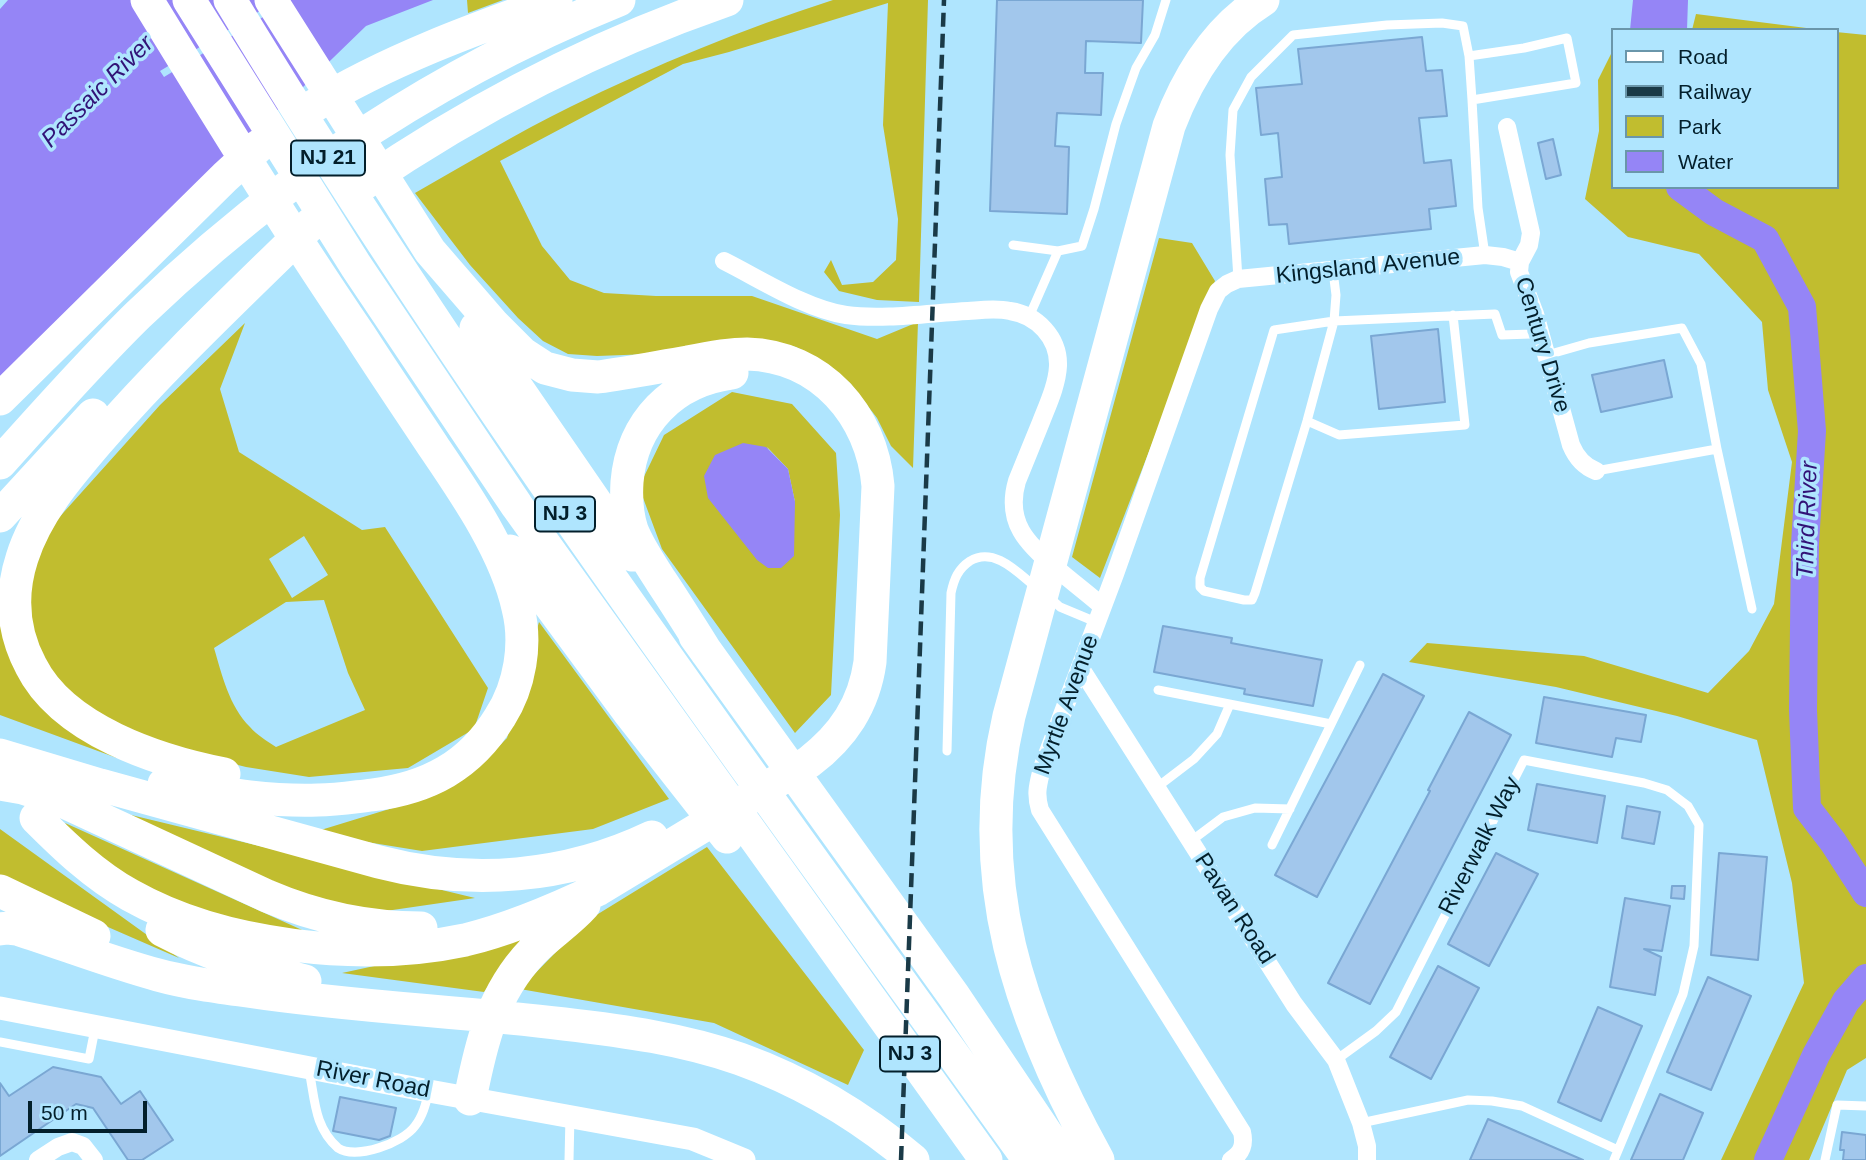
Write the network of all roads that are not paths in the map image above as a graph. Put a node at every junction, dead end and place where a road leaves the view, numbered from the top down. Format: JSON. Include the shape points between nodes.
{"nodes":[{"id":1,"x":147,"y":0,"type":"edge"},
{"id":2,"x":189,"y":0,"type":"edge"},
{"id":3,"x":230,"y":0,"type":"edge"},
{"id":4,"x":271,"y":0,"type":"edge"},
{"id":5,"x":556,"y":0,"type":"edge"},
{"id":6,"x":619,"y":0,"type":"edge"},
{"id":7,"x":727,"y":0,"type":"edge"},
{"id":8,"x":1166,"y":0,"type":"edge"},
{"id":9,"x":1263,"y":0,"type":"edge"},
{"id":10,"x":1469,"y":56,"type":"junction"},
{"id":11,"x":1472,"y":100,"type":"junction"},
{"id":12,"x":1507,"y":127,"type":"dead end"},
{"id":13,"x":320,"y":215,"type":"junction"},
{"id":14,"x":1013,"y":245,"type":"dead end"},
{"id":15,"x":430,"y":251,"type":"junction"},
{"id":16,"x":1058,"y":251,"type":"junction"},
{"id":17,"x":1485,"y":256,"type":"junction"},
{"id":18,"x":724,"y":261,"type":"dead end"},
{"id":19,"x":1520,"y":262,"type":"junction"},
{"id":20,"x":1333,"y":271,"type":"junction"},
{"id":21,"x":1238,"y":279,"type":"junction"},
{"id":22,"x":1218,"y":291,"type":"joint"},
{"id":23,"x":1453,"y":315,"type":"junction"},
{"id":24,"x":1029,"y":317,"type":"junction"},
{"id":25,"x":1334,"y":321,"type":"junction"},
{"id":26,"x":1540,"y":332,"type":"junction"},
{"id":27,"x":1547,"y":355,"type":"junction"},
{"id":28,"x":0,"y":399,"type":"edge"},
{"id":29,"x":1307,"y":421,"type":"junction"},
{"id":30,"x":1717,"y":449,"type":"junction"},
{"id":31,"x":0,"y":463,"type":"edge"},
{"id":32,"x":449,"y":469,"type":"junction"},
{"id":33,"x":1596,"y":471,"type":"joint"},
{"id":34,"x":0,"y":516,"type":"edge"},
{"id":35,"x":1752,"y":609,"type":"dead end"},
{"id":36,"x":1099,"y":614,"type":"junction"},
{"id":37,"x":707,"y":653,"type":"junction"},
{"id":38,"x":1360,"y":664,"type":"dead end"},
{"id":39,"x":1080,"y":667,"type":"junction"},
{"id":40,"x":1158,"y":690,"type":"dead end"},
{"id":41,"x":1230,"y":704,"type":"junction"},
{"id":42,"x":1331,"y":724,"type":"junction"},
{"id":43,"x":947,"y":751,"type":"dead end"},
{"id":44,"x":0,"y":753,"type":"edge"},
{"id":45,"x":0,"y":765,"type":"edge"},
{"id":46,"x":696,"y":777,"type":"junction"},
{"id":47,"x":0,"y":784,"type":"edge"},
{"id":48,"x":1156,"y":788,"type":"junction"},
{"id":49,"x":372,"y":795,"type":"junction"},
{"id":50,"x":1290,"y":809,"type":"junction"},
{"id":51,"x":31,"y":811,"type":"junction"},
{"id":52,"x":1191,"y":841,"type":"junction"},
{"id":53,"x":1272,"y":845,"type":"dead end"},
{"id":54,"x":599,"y":889,"type":"junction"},
{"id":55,"x":0,"y":891,"type":"edge"},
{"id":56,"x":551,"y":909,"type":"junction"},
{"id":57,"x":0,"y":929,"type":"edge"},
{"id":58,"x":226,"y":988,"type":"junction"},
{"id":59,"x":0,"y":1008,"type":"edge"},
{"id":60,"x":493,"y":1015,"type":"junction"},
{"id":61,"x":95,"y":1027,"type":"junction"},
{"id":62,"x":0,"y":1042,"type":"edge"},
{"id":63,"x":1336,"y":1060,"type":"junction"},
{"id":64,"x":309,"y":1068,"type":"junction"},
{"id":65,"x":429,"y":1091,"type":"junction"},
{"id":66,"x":470,"y":1099,"type":"junction"},
{"id":67,"x":1866,"y":1106,"type":"edge"},
{"id":68,"x":570,"y":1116,"type":"junction"},
{"id":69,"x":1361,"y":1123,"type":"junction"},
{"id":70,"x":1618,"y":1150,"type":"junction"},
{"id":71,"x":40,"y":1159,"type":"edge"},
{"id":72,"x":94,"y":1160,"type":"edge"},
{"id":73,"x":569,"y":1160,"type":"edge"},
{"id":74,"x":744,"y":1160,"type":"edge"},
{"id":75,"x":914,"y":1160,"type":"edge"},
{"id":76,"x":986,"y":1160,"type":"edge"},
{"id":77,"x":1029,"y":1160,"type":"edge"},
{"id":78,"x":1064,"y":1160,"type":"edge"},
{"id":79,"x":1098,"y":1160,"type":"edge"},
{"id":80,"x":1231,"y":1160,"type":"edge"},
{"id":81,"x":1367,"y":1160,"type":"edge"},
{"id":82,"x":1614,"y":1160,"type":"edge"},
{"id":83,"x":1825,"y":1160,"type":"edge"}],
"edges":[{"from":1,"to":32,"type":"highway"},
{"from":2,"to":46,"type":"highway","number":"NJ 3","via":[[371,289]]},
{"from":3,"to":77,"type":"highway","number":"NJ 3","via":[[401,270],[565,513]]},
{"from":4,"to":15,"type":"highway"},
{"from":5,"to":28,"type":"highway","via":[[406,59],[297,117],[248,155]]},
{"from":6,"to":31,"type":"highway","number":"NJ 21","via":[[448,82],[292,184],[145,308]]},
{"from":7,"to":13,"type":"highway","number":"NJ 21","via":[[622,40],[517,91],[408,155]]},
{"from":8,"to":16,"type":"lane","via":[[1116,124],[1082,246]]},
{"from":9,"to":79,"type":"highway","via":[[1208,50],[1169,127],[1000,759],[996,852],[1009,950],[1043,1048]]},
{"from":10,"to":11,"type":"lane"},
{"from":10,"to":11,"type":"lane","via":[[1567,38],[1576,83]]},
{"from":10,"to":21,"type":"lane","via":[[1462,26],[1441,23],[1293,35],[1251,77],[1233,110],[1230,155]]},
{"from":11,"to":17,"type":"lane"},
{"from":12,"to":19,"type":"street","name":"Century Drive","via":[[1531,233]]},
{"from":13,"to":34,"type":"highway","number":"NJ 21","via":[[167,341]]},
{"from":13,"to":49,"type":"highway","via":[[139,395],[61,487],[25,551],[15,617],[20,642],[40,681],[66,710],[101,732],[218,773]]},
{"from":14,"to":16,"type":"lane"},
{"from":15,"to":37,"type":"highway","via":[[447,285],[603,515]]},
{"from":15,"to":54,"type":"highway","via":[[511,344],[545,368],[598,377],[732,355],[778,359],[813,374],[841,397],[858,420],[874,460],[878,498],[870,662],[862,697],[845,728],[808,762]]},
{"from":16,"to":24,"type":"lane"},
{"from":17,"to":19,"type":"street","name":"Kingsland Avenue"},
{"from":17,"to":20,"type":"street","name":"Kingsland Avenue"},
{"from":18,"to":24,"type":"street","via":[[816,307],[844,315],[1000,309]]},
{"from":19,"to":26,"type":"street","name":"Century Drive","via":[[1521,279]]},
{"from":20,"to":21,"type":"street","name":"Kingsland Avenue"},
{"from":20,"to":25,"type":"lane"},
{"from":21,"to":22,"type":"street","name":"Kingsland Avenue"},
{"from":22,"to":36,"type":"street","name":"Myrtle Avenue"},
{"from":23,"to":25,"type":"lane"},
{"from":23,"to":26,"type":"lane","via":[[1495,314],[1502,335]]},
{"from":23,"to":29,"type":"lane","via":[[1465,425],[1339,435]]},
{"from":24,"to":36,"type":"street","via":[[1050,335],[1058,364],[1014,491],[1016,522],[1025,539]]},
{"from":25,"to":29,"type":"lane"},
{"from":25,"to":29,"type":"lane","via":[[1274,330],[1200,578],[1204,591],[1252,600]]},
{"from":26,"to":27,"type":"street","name":"Century Drive"},
{"from":27,"to":30,"type":"lane","via":[[1589,343],[1682,328],[1701,364]]},
{"from":27,"to":33,"type":"street","name":"Century Drive","via":[[1571,445],[1580,461]]},
{"from":30,"to":33,"type":"lane"},
{"from":30,"to":35,"type":"lane"},
{"from":32,"to":46,"type":"highway","via":[[593,664]]},
{"from":32,"to":49,"type":"highway","via":[[489,535],[514,592],[522,641],[515,685],[503,712],[466,758],[429,781]]},
{"from":36,"to":39,"type":"street","name":"Myrtle Avenue"},
{"from":36,"to":43,"type":"lane","via":[[1060,607],[996,558],[975,558],[958,571],[951,593]]},
{"from":37,"to":44,"type":"highway","via":[[632,530],[627,488],[631,460],[648,422],[685,387],[733,373],[773,376],[797,386],[828,409],[843,429],[856,462],[859,496],[850,659],[844,691],[824,726],[799,748],[653,836],[568,867],[518,875],[446,874],[379,862]]},
{"from":37,"to":78,"type":"highway","via":[[954,996]]},
{"from":38,"to":42,"type":"lane"},
{"from":39,"to":48,"type":"street","name":"Pavan Road"},
{"from":39,"to":80,"type":"street","name":"Myrtle Avenue","via":[[1042,768],[1037,787],[1040,810],[1241,1132],[1243,1146]]},
{"from":40,"to":41,"type":"lane"},
{"from":41,"to":42,"type":"lane"},
{"from":41,"to":48,"type":"lane","via":[[1217,734]]},
{"from":42,"to":50,"type":"lane"},
{"from":44,"to":49,"type":"highway","via":[[263,798],[317,801]]},
{"from":45,"to":51,"type":"highway"},
{"from":46,"to":76,"type":"highway","number":"NJ 3","via":[[870,999]]},
{"from":47,"to":56,"type":"highway","via":[[60,800],[283,903],[344,921],[439,927],[506,920]]},
{"from":48,"to":52,"type":"street","name":"Pavan Road"},
{"from":50,"to":52,"type":"lane","via":[[1255,808],[1223,817]]},
{"from":50,"to":53,"type":"lane"},
{"from":51,"to":56,"type":"highway","via":[[94,871],[144,903],[197,923],[274,942],[354,950],[431,946],[488,934]]},
{"from":51,"to":60,"type":"highway","via":[[67,858],[105,893],[156,927],[200,948],[297,979]]},
{"from":52,"to":63,"type":"street","name":"Pavan Road","via":[[1294,1004]]},
{"from":54,"to":56,"type":"highway"},
{"from":54,"to":66,"type":"highway","via":[[534,950],[509,982],[483,1040]]},
{"from":55,"to":58,"type":"highway","via":[[163,968]]},
{"from":57,"to":58,"type":"highway","via":[[17,929],[161,976]]},
{"from":58,"to":60,"type":"highway","via":[[379,1007]]},
{"from":59,"to":61,"type":"street","name":"River Road"},
{"from":60,"to":75,"type":"highway","via":[[628,1032],[741,1059],[835,1104]]},
{"from":61,"to":62,"type":"lane","via":[[89,1059]]},
{"from":61,"to":64,"type":"street","name":"River Road"},
{"from":63,"to":69,"type":"street","name":"Pavan Road"},
{"from":63,"to":70,"type":"lane","name":"Riverwalk Way","via":[[1396,1012],[1524,760],[1667,790],[1688,806],[1699,825],[1694,946],[1683,994]]},
{"from":64,"to":65,"type":"street","name":"River Road"},
{"from":64,"to":65,"type":"lane","via":[[318,1120],[347,1153],[382,1149],[411,1130],[422,1116]]},
{"from":65,"to":66,"type":"street","name":"River Road"},
{"from":66,"to":68,"type":"street","name":"River Road"},
{"from":67,"to":83,"type":"lane","via":[[1837,1105]]},
{"from":68,"to":73,"type":"lane"},
{"from":68,"to":74,"type":"street","name":"River Road","via":[[693,1139]]},
{"from":69,"to":70,"type":"lane","via":[[1468,1100],[1492,1101],[1522,1107]]},
{"from":69,"to":81,"type":"street","name":"Pavan Road"},
{"from":70,"to":82,"type":"lane","name":"Riverwalk Way"},
{"from":71,"to":72,"type":"street","via":[[72,1142],[83,1146]]}]}
